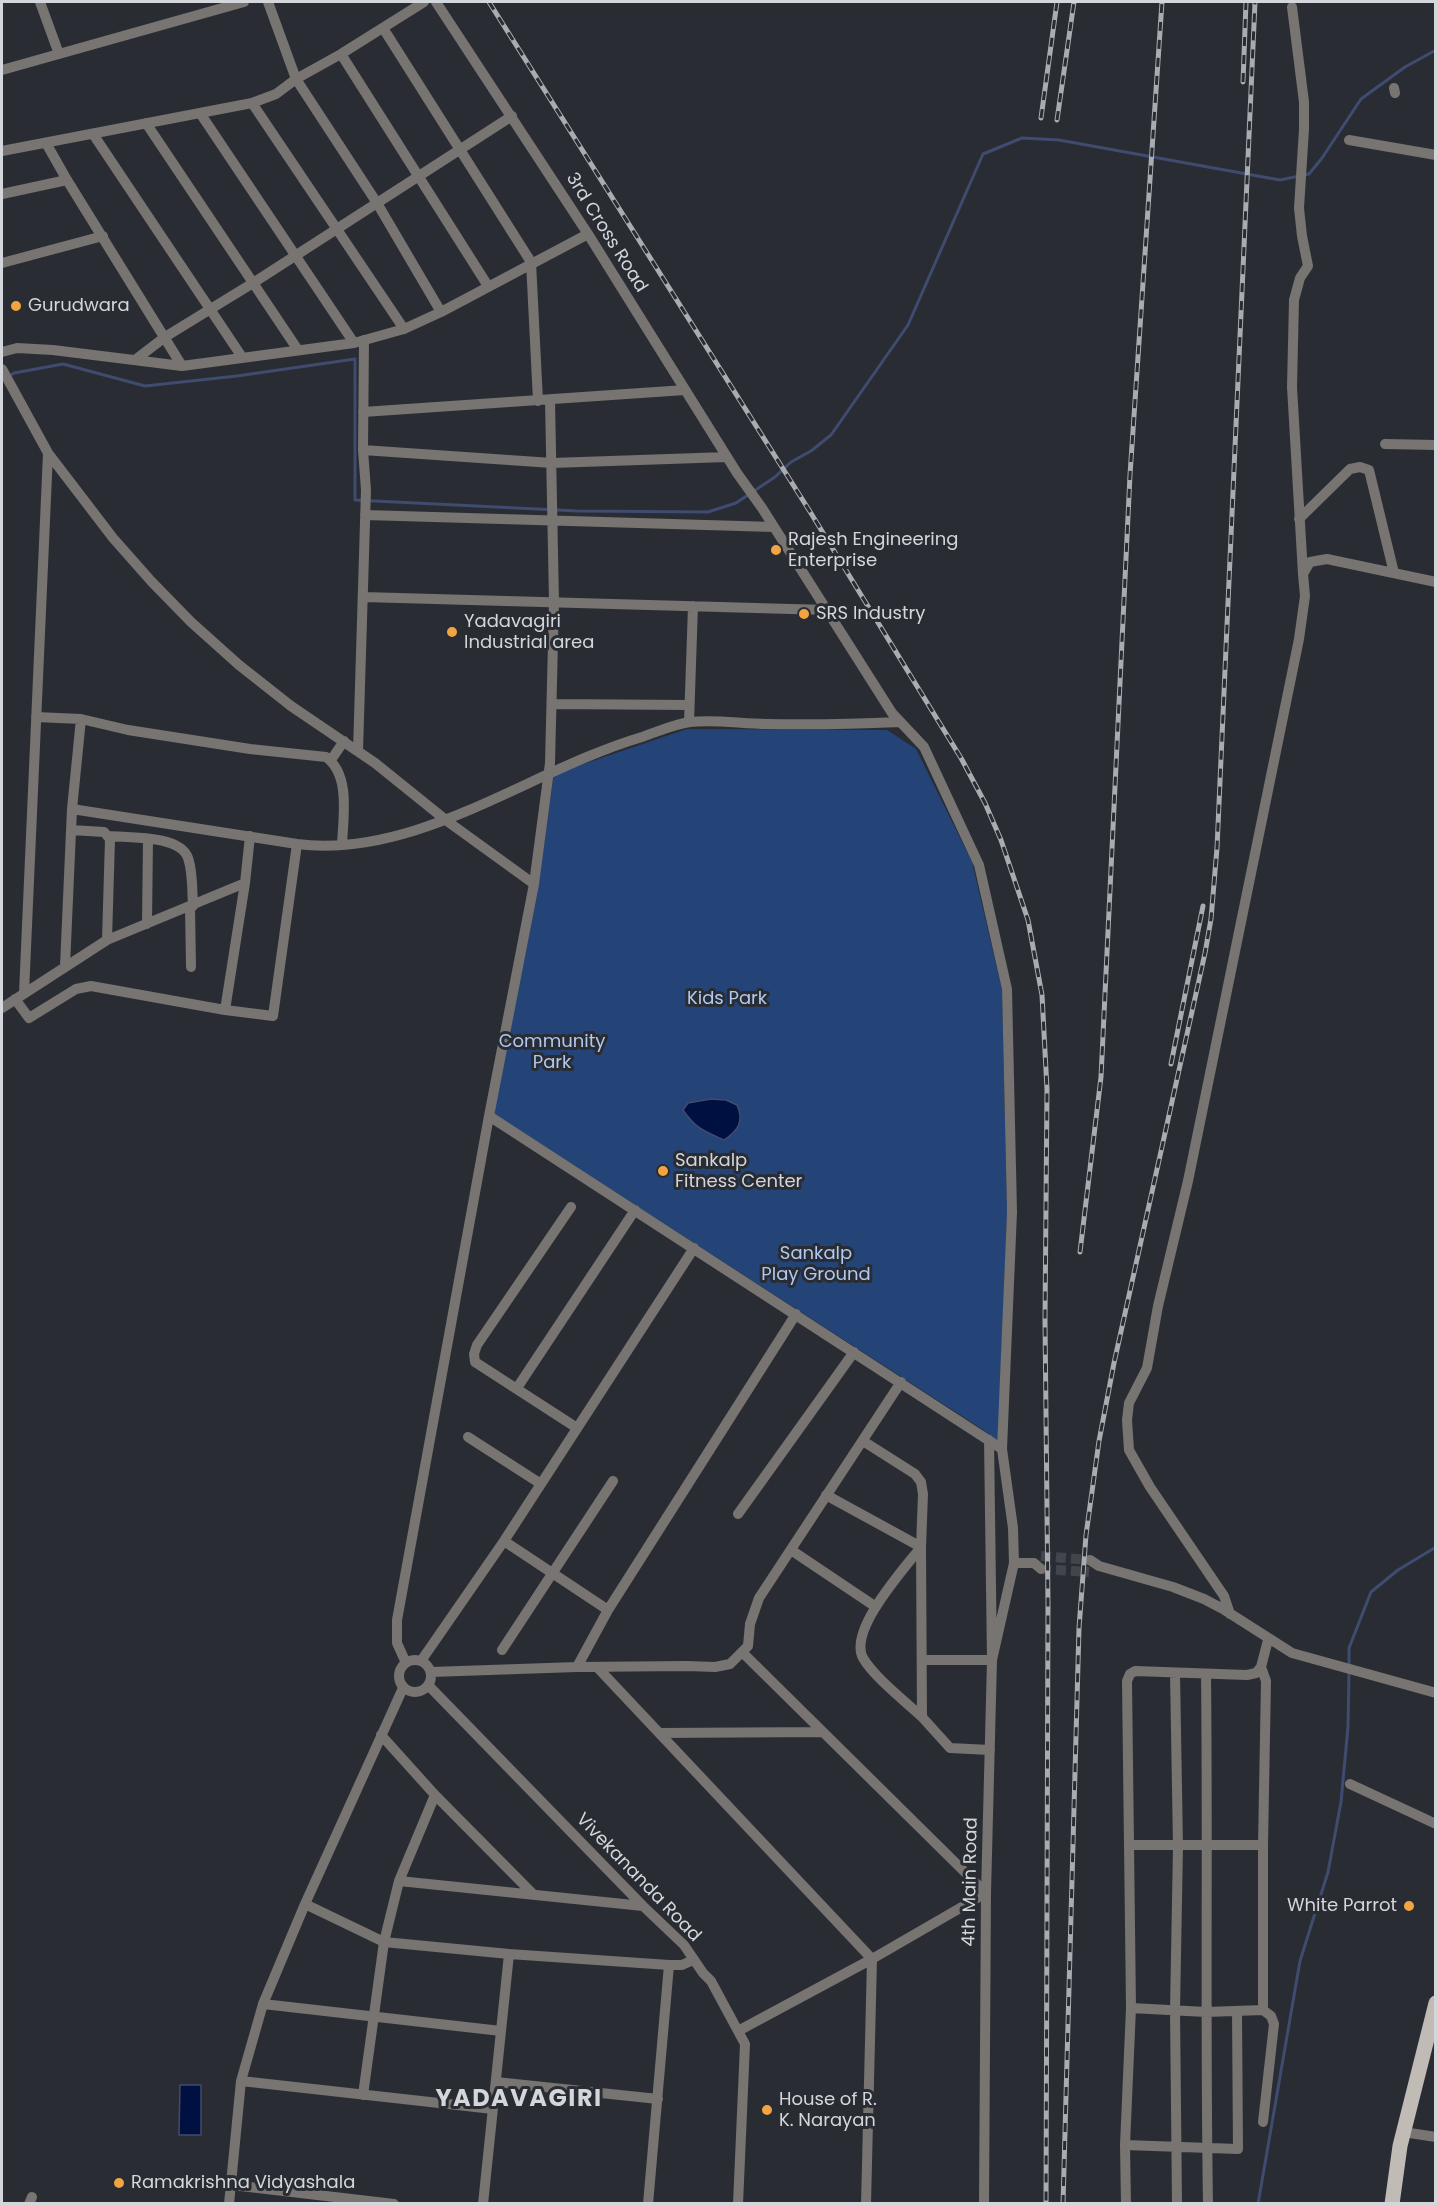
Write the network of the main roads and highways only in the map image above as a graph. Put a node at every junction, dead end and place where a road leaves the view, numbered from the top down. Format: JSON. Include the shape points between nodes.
{"nodes":[{"id":1,"x":1436,"y":2003,"type":"edge"},
{"id":2,"x":1392,"y":2204,"type":"edge"}],
"edges":[{"from":1,"to":2,"type":"main road","via":[[1403,2132]]}]}
